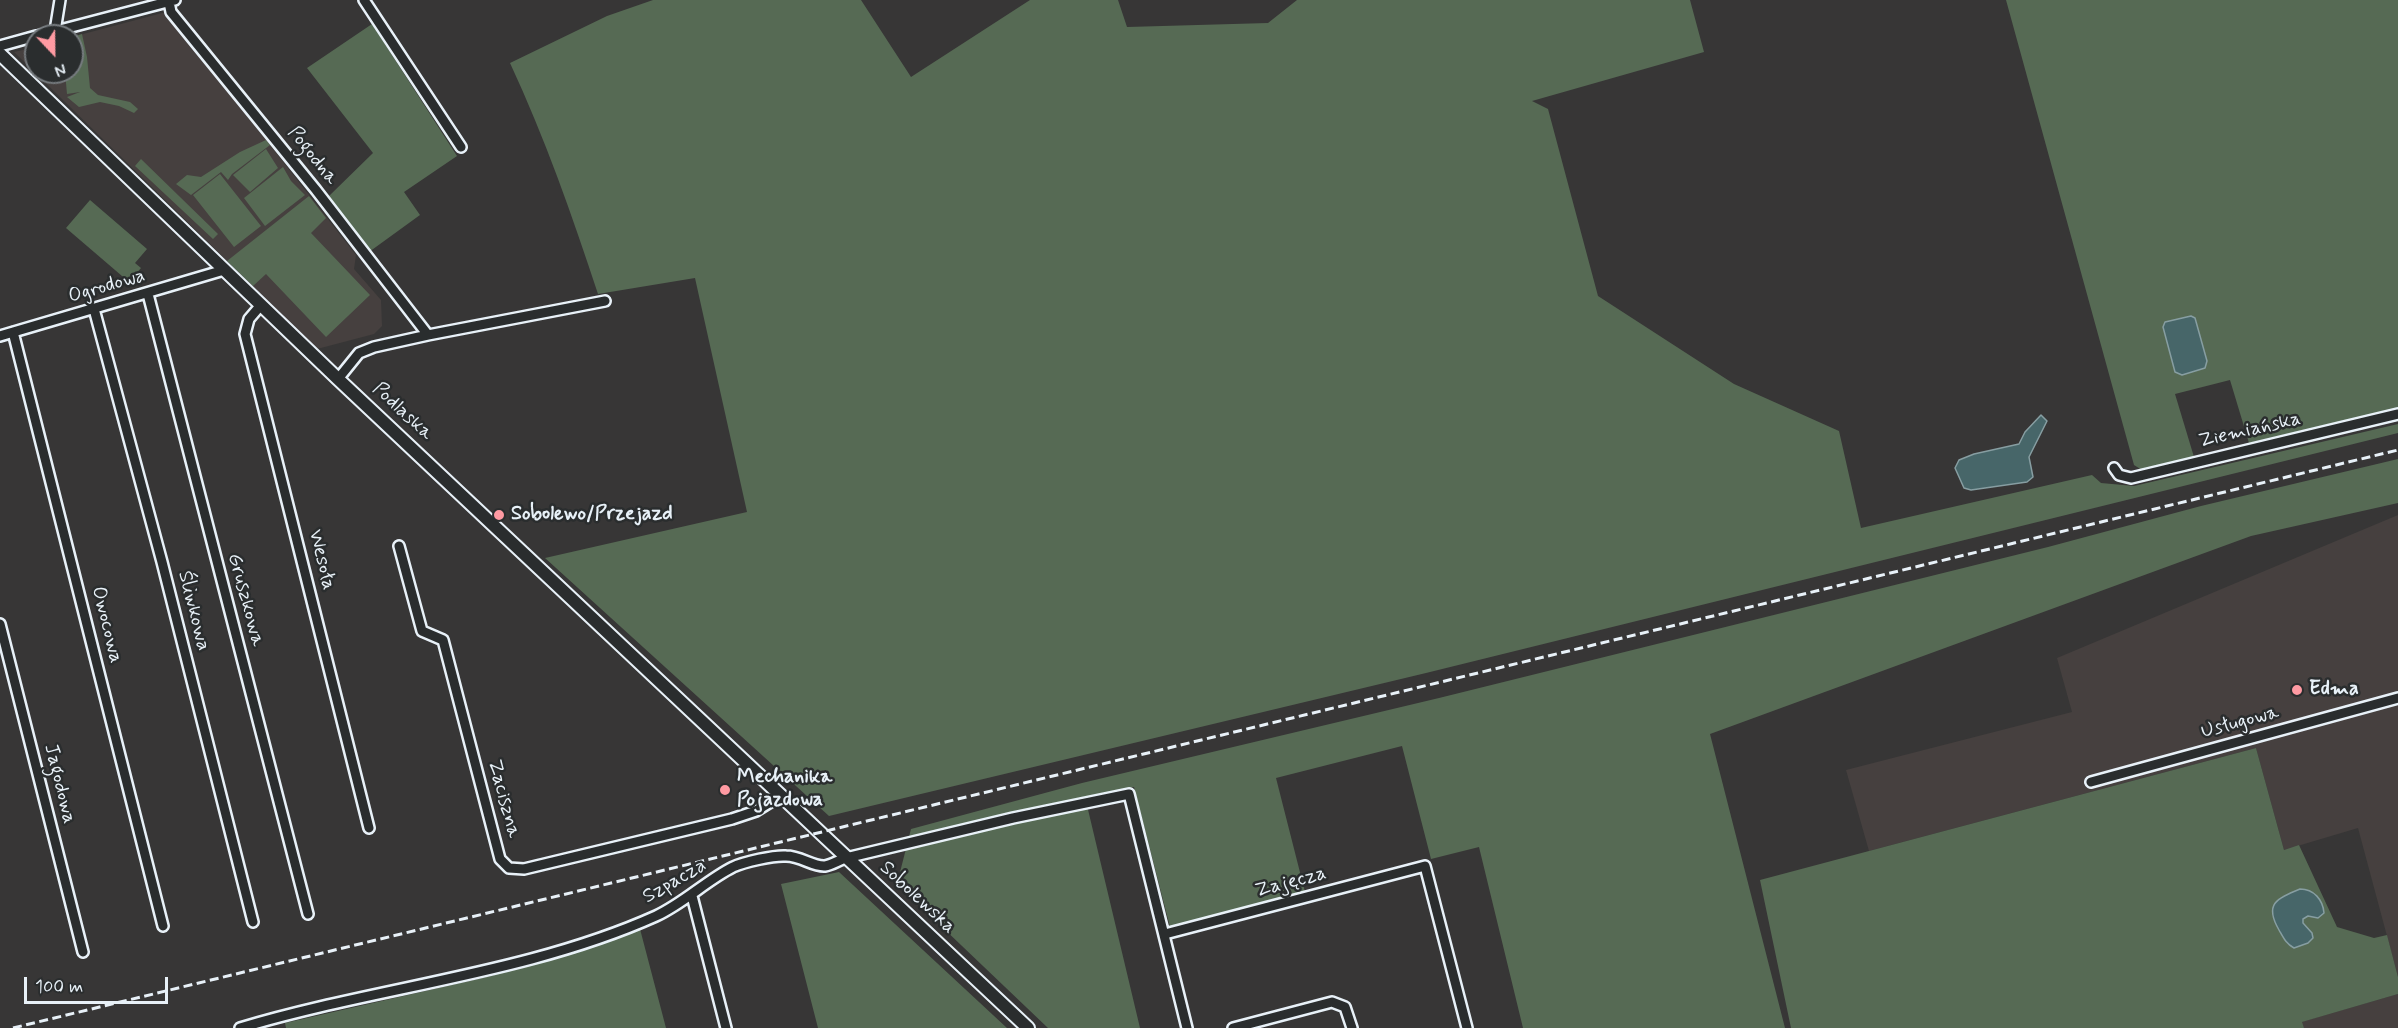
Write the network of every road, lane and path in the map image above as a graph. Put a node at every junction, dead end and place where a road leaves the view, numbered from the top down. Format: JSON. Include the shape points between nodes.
{"nodes":[{"id":1,"x":60,"y":0,"type":"edge"},
{"id":2,"x":364,"y":0,"type":"edge"},
{"id":3,"x":172,"y":1,"type":"edge"},
{"id":4,"x":56,"y":24,"type":"edge"},
{"id":5,"x":82,"y":24,"type":"edge"},
{"id":6,"x":24,"y":40,"type":"edge"},
{"id":7,"x":0,"y":46,"type":"edge"},
{"id":8,"x":0,"y":54,"type":"edge"},
{"id":9,"x":462,"y":147,"type":"dead end"},
{"id":10,"x":224,"y":270,"type":"junction"},
{"id":11,"x":148,"y":294,"type":"junction"},
{"id":12,"x":605,"y":301,"type":"dead end"},
{"id":13,"x":261,"y":305,"type":"junction"},
{"id":14,"x":94,"y":309,"type":"junction"},
{"id":15,"x":13,"y":332,"type":"junction"},
{"id":16,"x":428,"y":335,"type":"junction"},
{"id":17,"x":0,"y":336,"type":"edge"},
{"id":18,"x":338,"y":380,"type":"junction"},
{"id":19,"x":2398,"y":414,"type":"edge"},
{"id":20,"x":2114,"y":468,"type":"dead end"},
{"id":21,"x":399,"y":546,"type":"dead end"},
{"id":22,"x":0,"y":624,"type":"edge"},
{"id":23,"x":2398,"y":698,"type":"edge"},
{"id":24,"x":2091,"y":782,"type":"dead end"},
{"id":25,"x":780,"y":796,"type":"junction"},
{"id":26,"x":369,"y":828,"type":"dead end"},
{"id":27,"x":846,"y":858,"type":"junction"},
{"id":28,"x":692,"y":896,"type":"junction"},
{"id":29,"x":308,"y":914,"type":"dead end"},
{"id":30,"x":253,"y":922,"type":"dead end"},
{"id":31,"x":163,"y":926,"type":"dead end"},
{"id":32,"x":1165,"y":934,"type":"junction"},
{"id":33,"x":83,"y":952,"type":"dead end"},
{"id":34,"x":240,"y":1028,"type":"edge"},
{"id":35,"x":726,"y":1028,"type":"edge"},
{"id":36,"x":1028,"y":1028,"type":"edge"},
{"id":37,"x":1187,"y":1028,"type":"edge"},
{"id":38,"x":1233,"y":1028,"type":"edge"},
{"id":39,"x":1352,"y":1028,"type":"edge"},
{"id":40,"x":1467,"y":1028,"type":"edge"}],
"edges":[{"from":1,"to":4,"type":"street"},
{"from":2,"to":9,"type":"street"},
{"from":3,"to":5,"type":"street"},
{"from":3,"to":16,"type":"street","name":"Pogodna","via":[[171,12]]},
{"from":6,"to":7,"type":"street"},
{"from":8,"to":10,"type":"street","name":"Podlaska"},
{"from":10,"to":11,"type":"street","name":"Ogrodowa"},
{"from":10,"to":13,"type":"street","name":"Podlaska"},
{"from":11,"to":14,"type":"street","name":"Ogrodowa"},
{"from":11,"to":29,"type":"street","name":"Gruszkowa"},
{"from":12,"to":16,"type":"street"},
{"from":13,"to":18,"type":"street","name":"Podlaska"},
{"from":13,"to":26,"type":"street","name":"Wesoła","via":[[249,320],[245,334]]},
{"from":14,"to":15,"type":"street","name":"Ogrodowa"},
{"from":14,"to":30,"type":"street","name":"Śliwkowa"},
{"from":15,"to":17,"type":"street","name":"Ogrodowa"},
{"from":15,"to":31,"type":"street","name":"Owocowa"},
{"from":16,"to":18,"type":"street","via":[[359,353]]},
{"from":18,"to":25,"type":"street","name":"Podlaska"},
{"from":19,"to":20,"type":"street","name":"Ziemiańska","via":[[2131,478],[2119,475]]},
{"from":21,"to":25,"type":"street","name":"Zaciszna","via":[[422,631],[443,640],[500,859],[509,868],[524,869],[735,818]]},
{"from":22,"to":33,"type":"street","name":"Jagodowa"},
{"from":23,"to":24,"type":"street","name":"Usługowa"},
{"from":25,"to":27,"type":"street","name":"Sobolewska"},
{"from":27,"to":28,"type":"street","name":"Szpacza","via":[[826,866],[784,855],[753,862],[734,867]]},
{"from":27,"to":32,"type":"street","name":"Szpacza","via":[[1129,794]]},
{"from":27,"to":36,"type":"street","name":"Sobolewska"},
{"from":28,"to":34,"type":"street","name":"Szpacza","via":[[612,932],[504,966],[344,1000]]},
{"from":28,"to":35,"type":"street"},
{"from":32,"to":37,"type":"street"},
{"from":32,"to":40,"type":"street","name":"Zajęcza","via":[[1425,866]]},
{"from":38,"to":39,"type":"street","via":[[1332,1002],[1345,1007]]}]}
